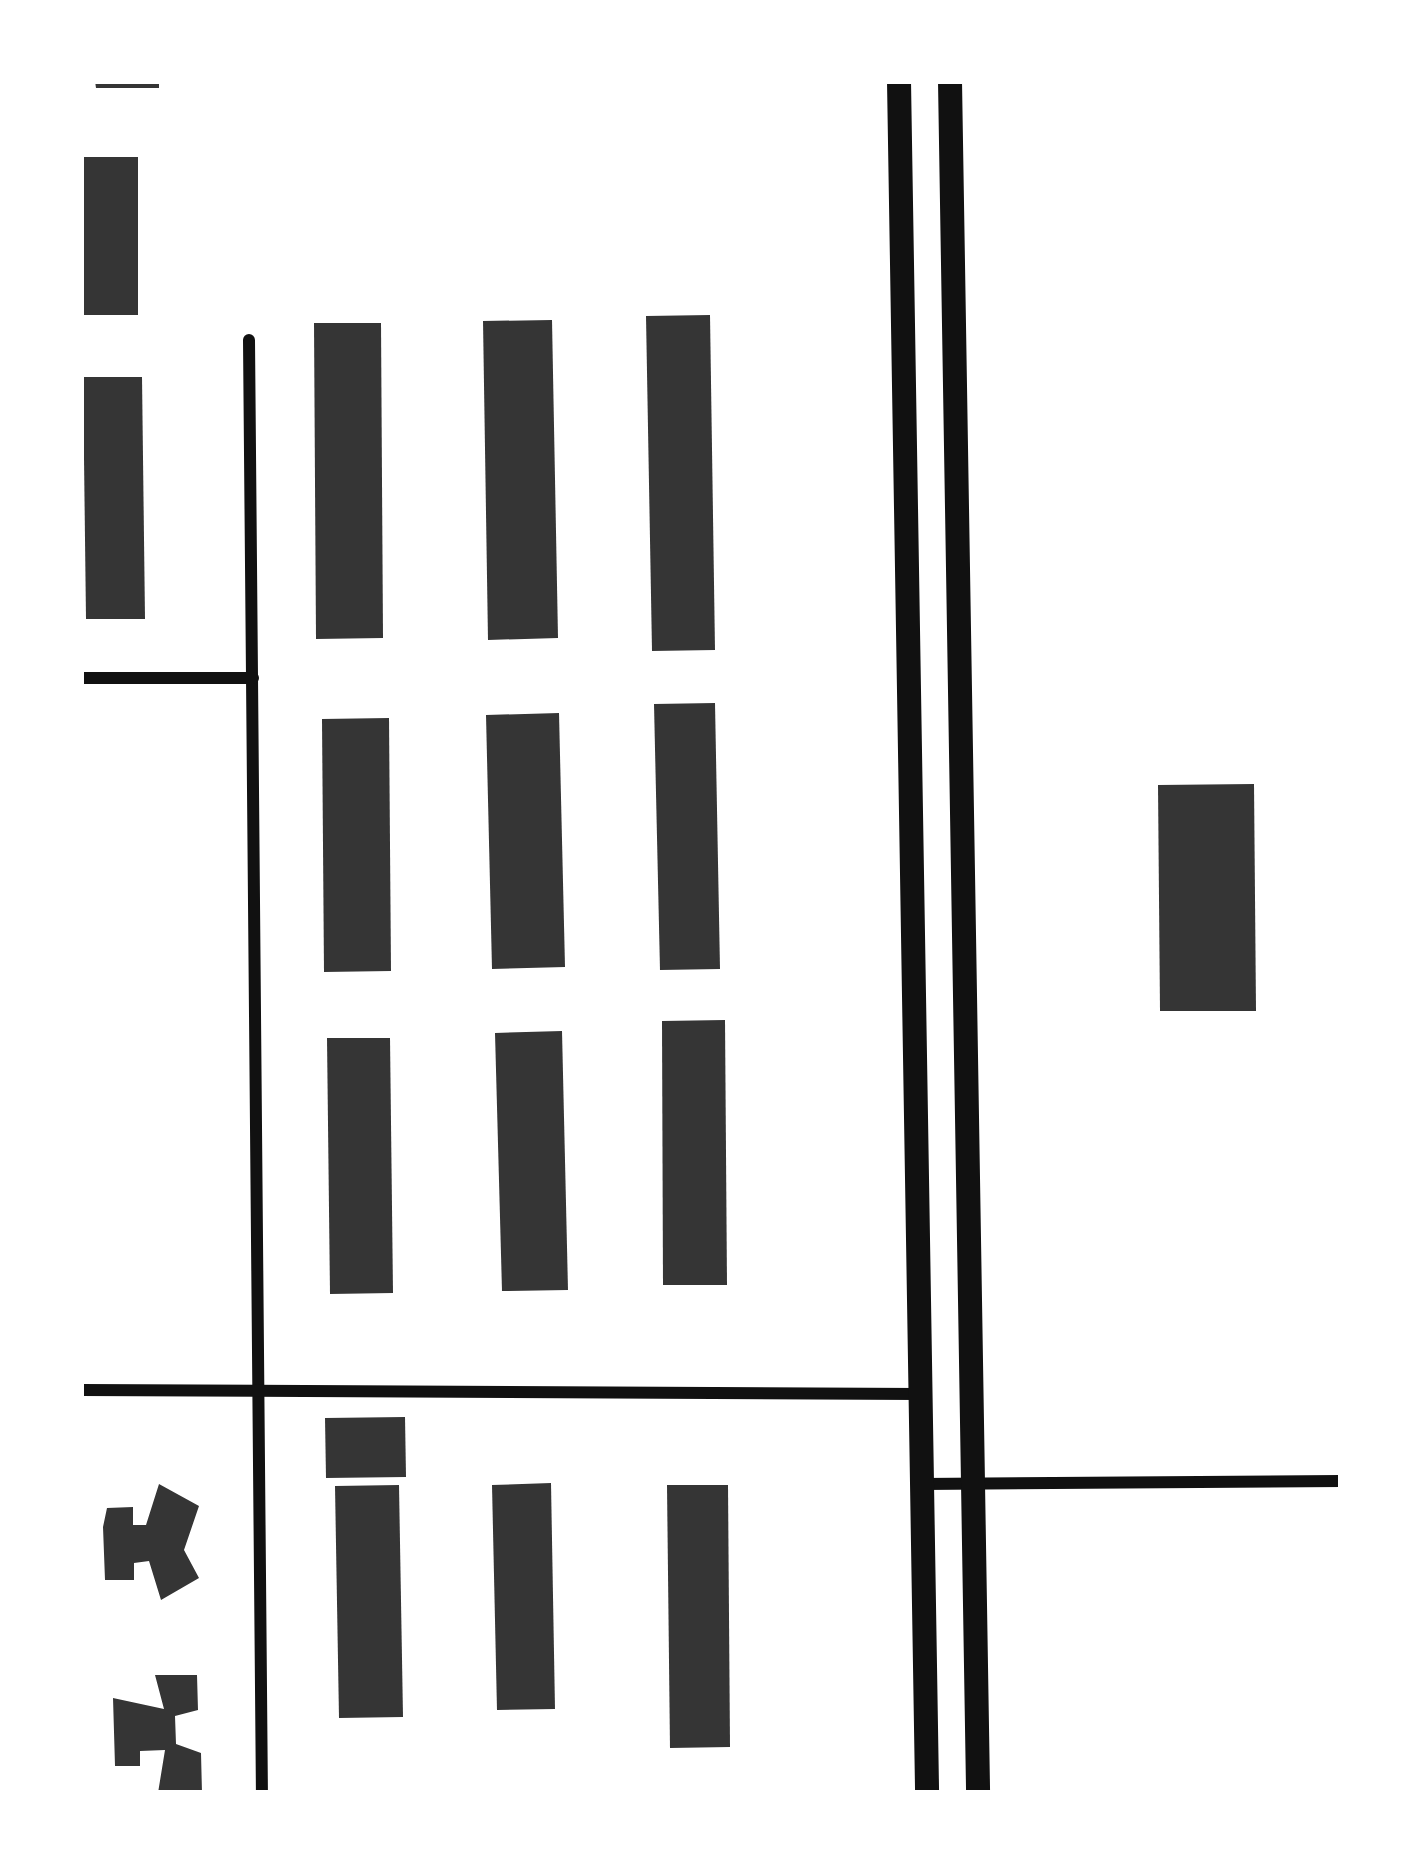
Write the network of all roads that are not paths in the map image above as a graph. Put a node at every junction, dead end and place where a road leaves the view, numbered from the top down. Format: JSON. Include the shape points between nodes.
{"nodes":[{"id":1,"x":899,"y":81,"type":"edge"},
{"id":2,"x":950,"y":81,"type":"edge"},
{"id":3,"x":249,"y":340,"type":"dead end"},
{"id":4,"x":81,"y":678,"type":"edge"},
{"id":5,"x":253,"y":678,"type":"junction"},
{"id":6,"x":259,"y":1385,"type":"junction"},
{"id":7,"x":81,"y":1390,"type":"edge"},
{"id":8,"x":920,"y":1394,"type":"junction"},
{"id":9,"x":1341,"y":1480,"type":"edge"},
{"id":10,"x":973,"y":1481,"type":"junction"},
{"id":11,"x":919,"y":1484,"type":"junction"},
{"id":12,"x":262,"y":1793,"type":"edge"},
{"id":13,"x":927,"y":1793,"type":"edge"},
{"id":14,"x":978,"y":1793,"type":"edge"}],
"edges":[{"from":1,"to":8,"type":"main road"},
{"from":2,"to":10,"type":"main road"},
{"from":3,"to":5,"type":"street"},
{"from":4,"to":5,"type":"street"},
{"from":5,"to":6,"type":"street"},
{"from":6,"to":7,"type":"street"},
{"from":6,"to":8,"type":"street"},
{"from":6,"to":12,"type":"street"},
{"from":8,"to":11,"type":"main road"},
{"from":9,"to":10,"type":"street"},
{"from":10,"to":11,"type":"street"},
{"from":10,"to":14,"type":"main road"},
{"from":11,"to":13,"type":"main road"}]}
